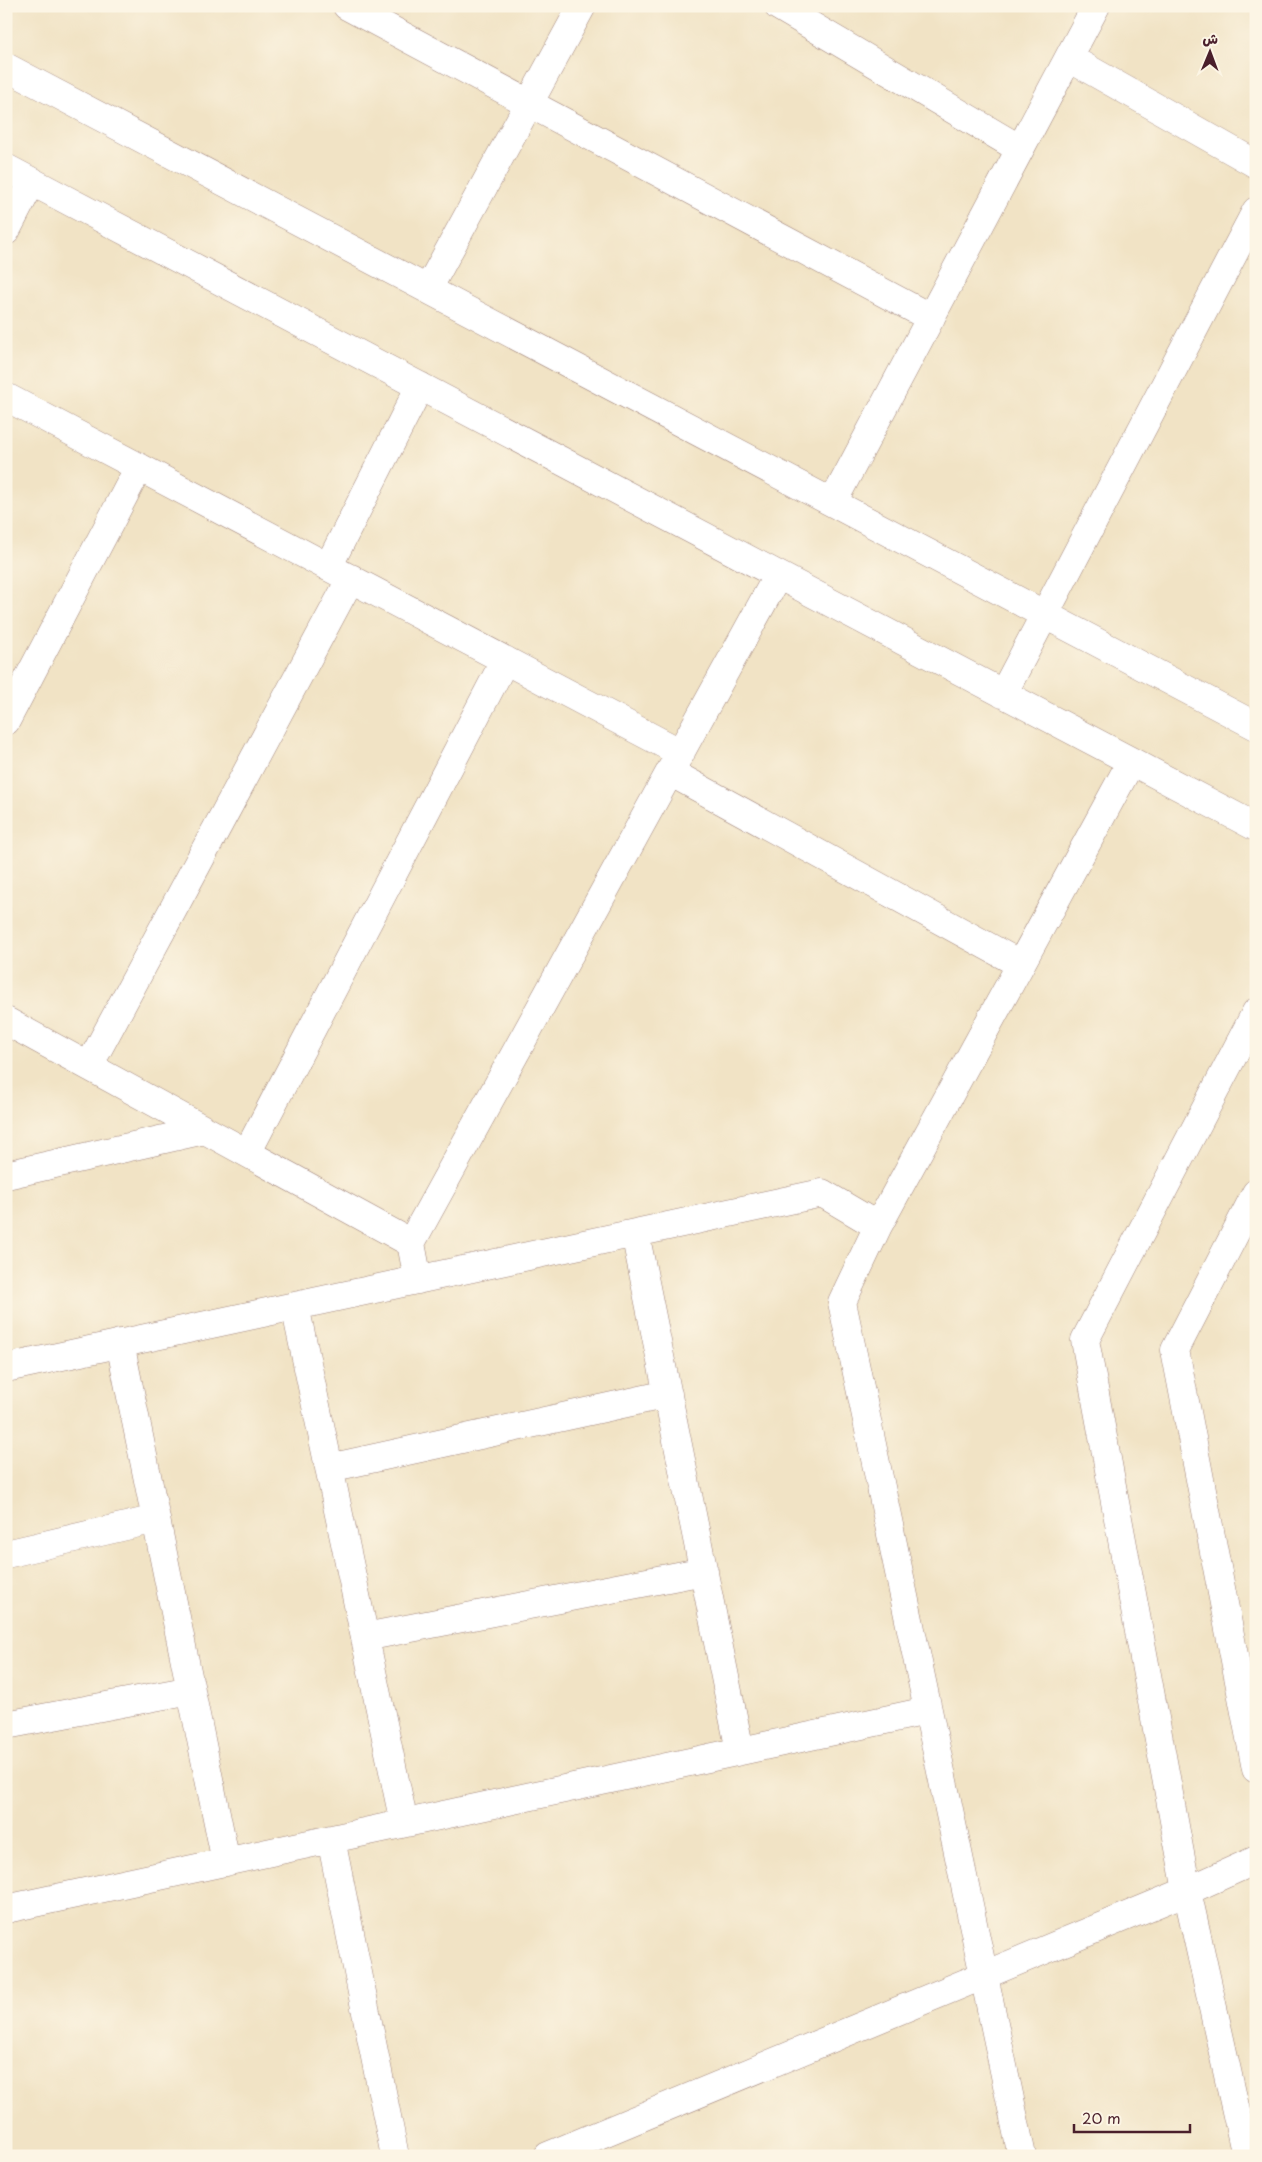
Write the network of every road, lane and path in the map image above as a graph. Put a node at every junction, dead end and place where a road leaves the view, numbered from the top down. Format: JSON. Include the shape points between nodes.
{"nodes":[{"id":1,"x":347,"y":6,"type":"edge"},
{"id":2,"x":582,"y":6,"type":"edge"},
{"id":3,"x":778,"y":6,"type":"edge"},
{"id":4,"x":1096,"y":6,"type":"edge"},
{"id":5,"x":377,"y":13,"type":"edge"},
{"id":6,"x":1069,"y":58,"type":"junction"},
{"id":7,"x":6,"y":67,"type":"edge"},
{"id":8,"x":528,"y":103,"type":"junction"},
{"id":9,"x":1020,"y":149,"type":"junction"},
{"id":10,"x":1256,"y":164,"type":"edge"},
{"id":11,"x":6,"y":168,"type":"edge"},
{"id":12,"x":32,"y":181,"type":"junction"},
{"id":13,"x":1256,"y":211,"type":"edge"},
{"id":14,"x":6,"y":231,"type":"edge"},
{"id":15,"x":428,"y":289,"type":"junction"},
{"id":16,"x":931,"y":318,"type":"junction"},
{"id":17,"x":420,"y":386,"type":"junction"},
{"id":18,"x":6,"y":397,"type":"edge"},
{"id":19,"x":139,"y":466,"type":"junction"},
{"id":20,"x":833,"y":502,"type":"junction"},
{"id":21,"x":340,"y":573,"type":"junction"},
{"id":22,"x":778,"y":575,"type":"junction"},
{"id":23,"x":1045,"y":614,"type":"junction"},
{"id":24,"x":506,"y":660,"type":"junction"},
{"id":25,"x":1003,"y":694,"type":"junction"},
{"id":26,"x":6,"y":721,"type":"edge"},
{"id":27,"x":1256,"y":726,"type":"edge"},
{"id":28,"x":1131,"y":762,"type":"junction"},
{"id":29,"x":675,"y":763,"type":"junction"},
{"id":30,"x":1256,"y":827,"type":"edge"},
{"id":31,"x":1020,"y":964,"type":"junction"},
{"id":32,"x":1256,"y":1012,"type":"edge"},
{"id":33,"x":6,"y":1021,"type":"edge"},
{"id":34,"x":89,"y":1066,"type":"junction"},
{"id":35,"x":204,"y":1130,"type":"junction"},
{"id":36,"x":247,"y":1153,"type":"junction"},
{"id":37,"x":6,"y":1175,"type":"edge"},
{"id":38,"x":1256,"y":1193,"type":"edge"},
{"id":39,"x":878,"y":1226,"type":"junction"},
{"id":40,"x":635,"y":1232,"type":"junction"},
{"id":41,"x":411,"y":1243,"type":"junction"},
{"id":42,"x":418,"y":1280,"type":"junction"},
{"id":43,"x":295,"y":1306,"type":"junction"},
{"id":44,"x":120,"y":1344,"type":"junction"},
{"id":45,"x":6,"y":1368,"type":"edge"},
{"id":46,"x":668,"y":1394,"type":"junction"},
{"id":47,"x":330,"y":1468,"type":"junction"},
{"id":48,"x":156,"y":1519,"type":"junction"},
{"id":49,"x":6,"y":1554,"type":"edge"},
{"id":50,"x":704,"y":1571,"type":"junction"},
{"id":51,"x":365,"y":1637,"type":"junction"},
{"id":52,"x":191,"y":1690,"type":"junction"},
{"id":53,"x":927,"y":1711,"type":"junction"},
{"id":54,"x":6,"y":1725,"type":"edge"},
{"id":55,"x":740,"y":1751,"type":"junction"},
{"id":56,"x":1256,"y":1769,"type":"edge"},
{"id":57,"x":404,"y":1824,"type":"junction"},
{"id":58,"x":331,"y":1839,"type":"junction"},
{"id":59,"x":1256,"y":1860,"type":"edge"},
{"id":60,"x":226,"y":1862,"type":"junction"},
{"id":61,"x":1187,"y":1891,"type":"junction"},
{"id":62,"x":6,"y":1909,"type":"edge"},
{"id":63,"x":982,"y":1975,"type":"junction"},
{"id":64,"x":396,"y":2156,"type":"edge"},
{"id":65,"x":548,"y":2156,"type":"edge"},
{"id":66,"x":1022,"y":2156,"type":"edge"},
{"id":67,"x":1246,"y":2156,"type":"edge"}],
"edges":[{"from":1,"to":5,"type":"street"},
{"from":2,"to":8,"type":"street"},
{"from":3,"to":9,"type":"street"},
{"from":4,"to":6,"type":"street"},
{"from":5,"to":8,"type":"street"},
{"from":6,"to":9,"type":"street"},
{"from":6,"to":10,"type":"street"},
{"from":7,"to":15,"type":"street"},
{"from":8,"to":15,"type":"street"},
{"from":8,"to":16,"type":"street"},
{"from":9,"to":16,"type":"street"},
{"from":11,"to":12,"type":"street"},
{"from":12,"to":14,"type":"street"},
{"from":12,"to":17,"type":"street"},
{"from":13,"to":23,"type":"street"},
{"from":15,"to":20,"type":"street"},
{"from":16,"to":20,"type":"street"},
{"from":17,"to":21,"type":"street"},
{"from":17,"to":22,"type":"street"},
{"from":18,"to":19,"type":"street"},
{"from":19,"to":21,"type":"street"},
{"from":19,"to":26,"type":"street"},
{"from":20,"to":23,"type":"street"},
{"from":21,"to":24,"type":"street"},
{"from":21,"to":34,"type":"street"},
{"from":22,"to":25,"type":"street"},
{"from":22,"to":29,"type":"street"},
{"from":23,"to":25,"type":"street"},
{"from":23,"to":27,"type":"street"},
{"from":24,"to":29,"type":"street"},
{"from":24,"to":36,"type":"street"},
{"from":25,"to":28,"type":"street"},
{"from":28,"to":30,"type":"street"},
{"from":28,"to":31,"type":"street"},
{"from":29,"to":31,"type":"street"},
{"from":29,"to":41,"type":"street"},
{"from":31,"to":39,"type":"street"},
{"from":32,"to":61,"type":"street","via":[[1085,1340]]},
{"from":33,"to":34,"type":"street"},
{"from":34,"to":35,"type":"street"},
{"from":35,"to":36,"type":"street"},
{"from":35,"to":37,"type":"street"},
{"from":36,"to":41,"type":"street"},
{"from":38,"to":56,"type":"street","via":[[1175,1350]]},
{"from":39,"to":40,"type":"street","via":[[822,1193]]},
{"from":39,"to":53,"type":"street","via":[[842,1302]]},
{"from":40,"to":42,"type":"street"},
{"from":40,"to":46,"type":"street"},
{"from":41,"to":42,"type":"street"},
{"from":42,"to":43,"type":"street"},
{"from":43,"to":44,"type":"street"},
{"from":43,"to":47,"type":"street"},
{"from":44,"to":45,"type":"street"},
{"from":44,"to":48,"type":"street"},
{"from":46,"to":47,"type":"street"},
{"from":46,"to":50,"type":"street"},
{"from":47,"to":51,"type":"street"},
{"from":48,"to":49,"type":"street"},
{"from":48,"to":52,"type":"street"},
{"from":50,"to":51,"type":"street"},
{"from":50,"to":55,"type":"street"},
{"from":51,"to":57,"type":"street"},
{"from":52,"to":54,"type":"street"},
{"from":52,"to":60,"type":"street"},
{"from":53,"to":55,"type":"street"},
{"from":53,"to":63,"type":"street"},
{"from":55,"to":57,"type":"street"},
{"from":57,"to":58,"type":"street"},
{"from":58,"to":60,"type":"street"},
{"from":58,"to":64,"type":"street"},
{"from":59,"to":61,"type":"street"},
{"from":60,"to":62,"type":"street"},
{"from":61,"to":63,"type":"street"},
{"from":61,"to":67,"type":"street"},
{"from":63,"to":65,"type":"street"},
{"from":63,"to":66,"type":"street"}]}
